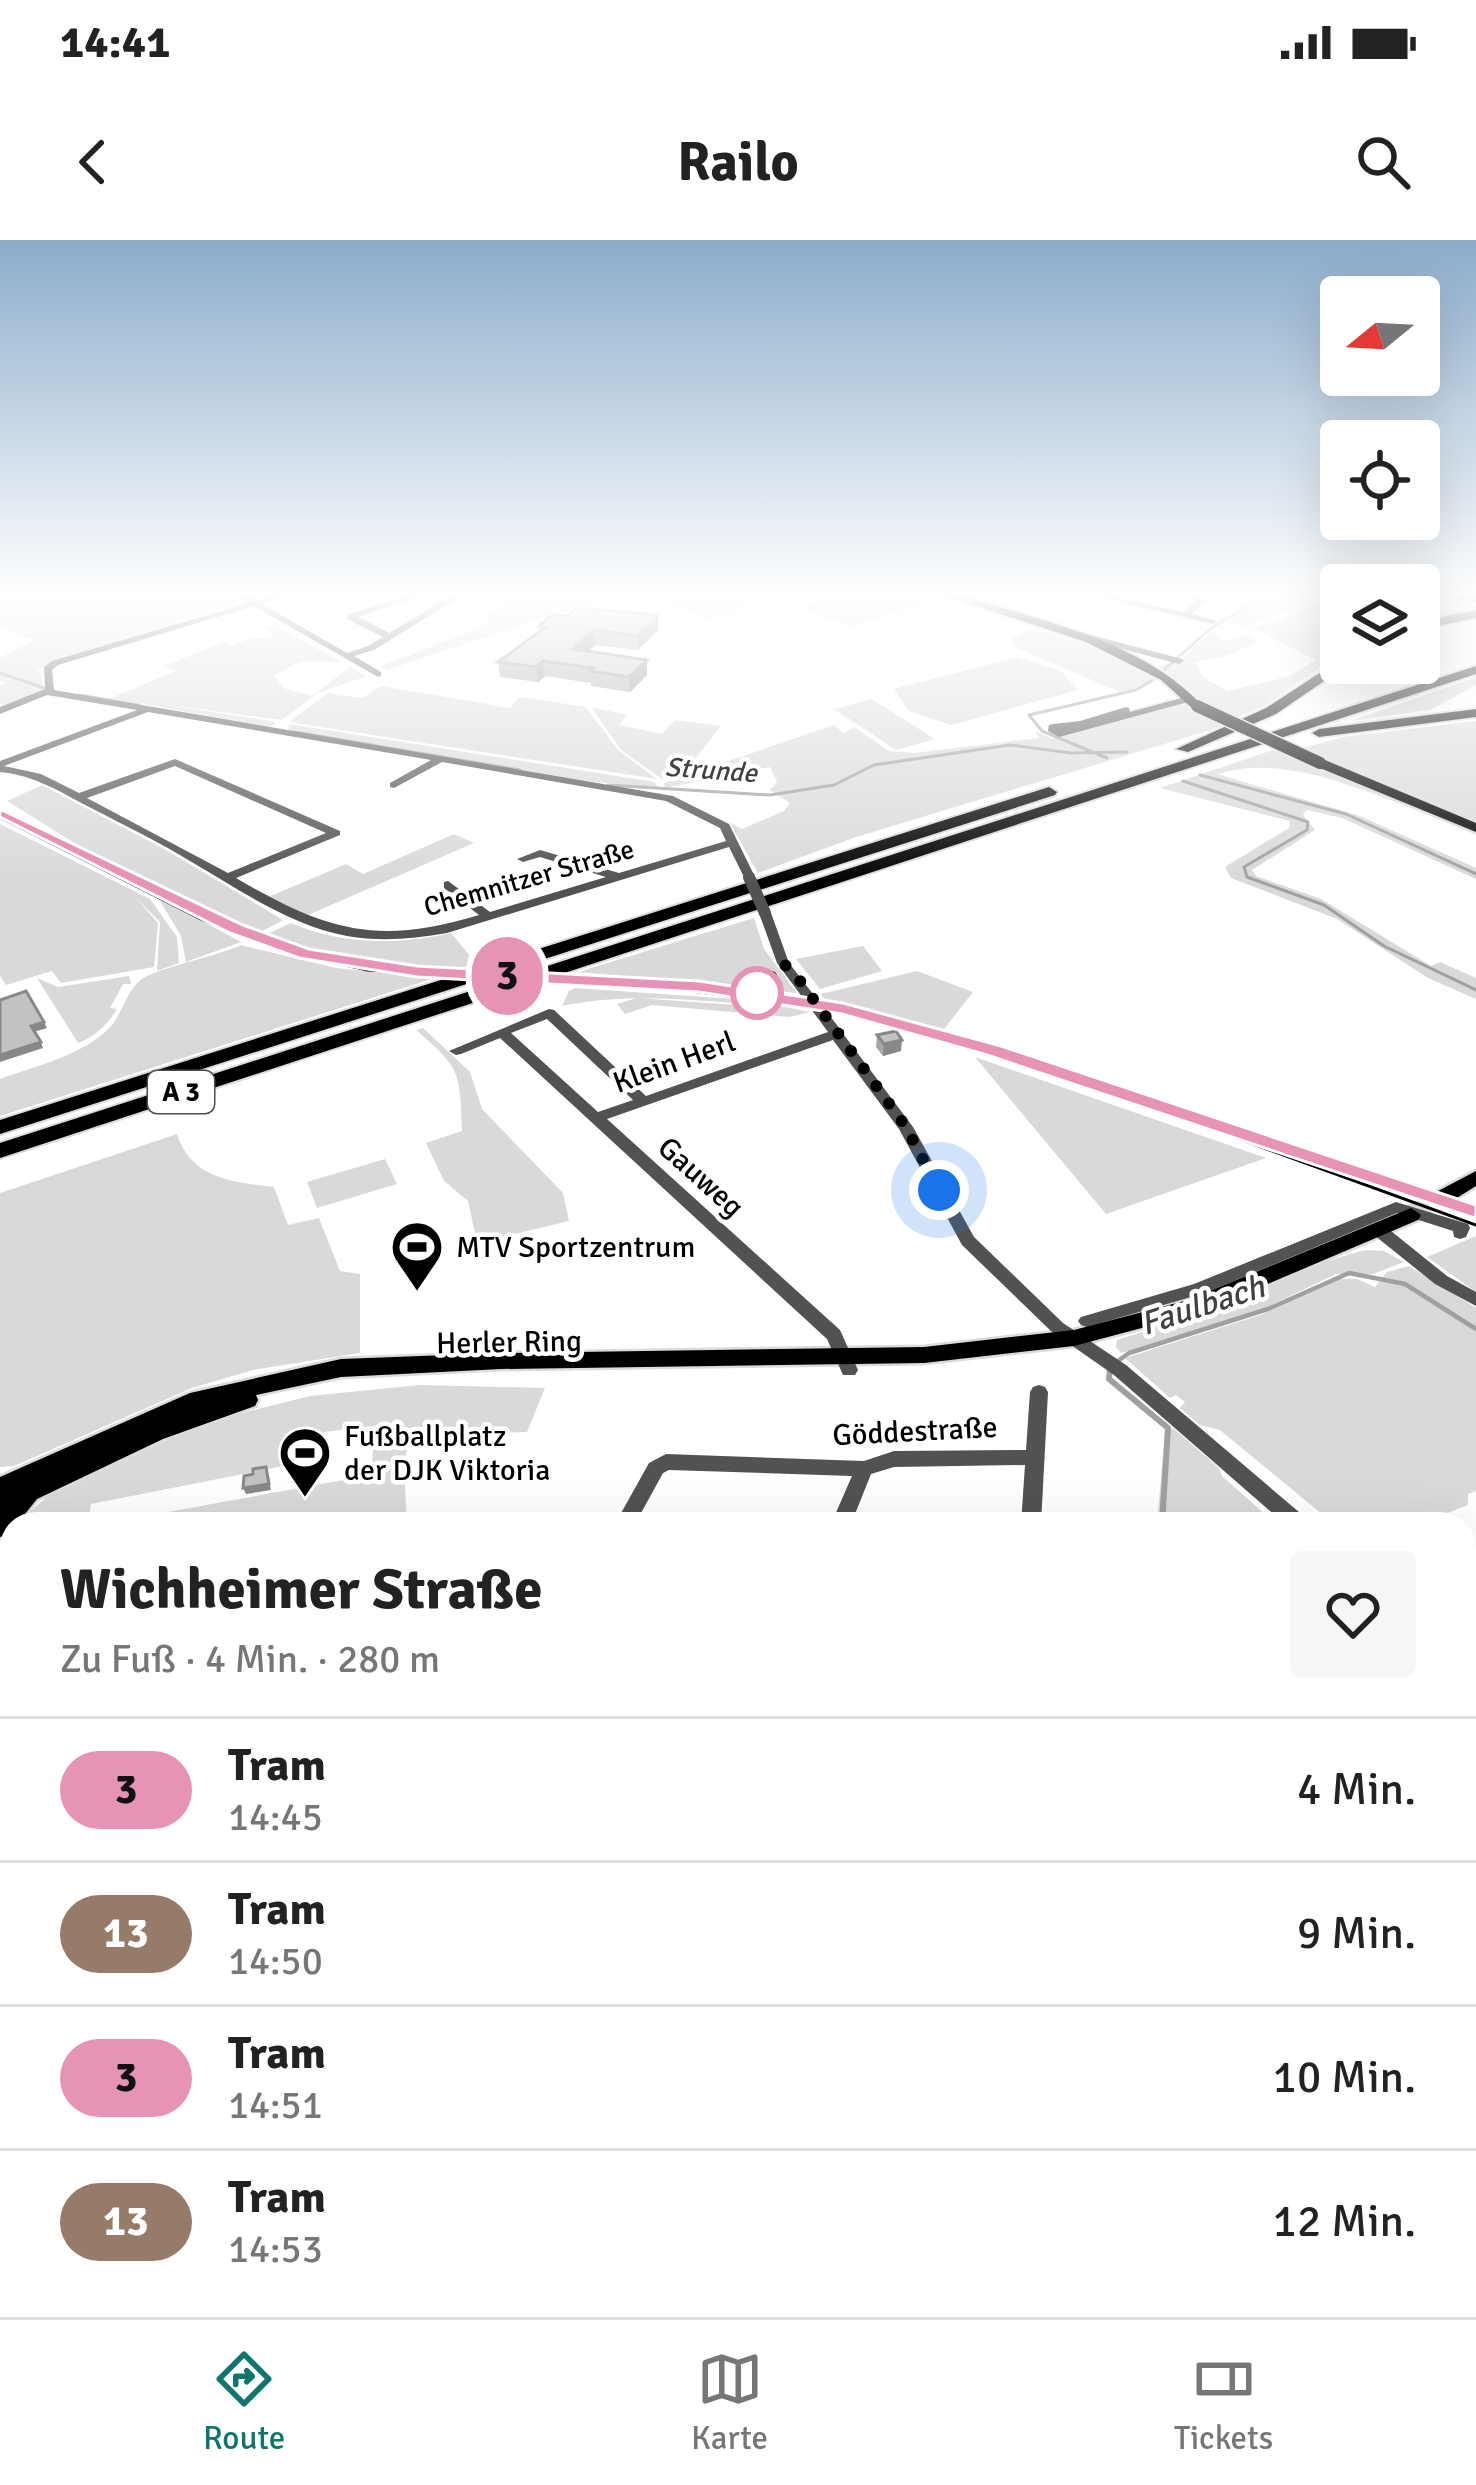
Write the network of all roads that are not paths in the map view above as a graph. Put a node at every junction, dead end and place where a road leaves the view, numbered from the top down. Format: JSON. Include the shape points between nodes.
{"nodes":[{"id":1,"x":49,"y":690,"type":"joint"},
{"id":2,"x":1178,"y":690,"type":"edge"},
{"id":3,"x":1301,"y":690,"type":"edge"},
{"id":4,"x":1377,"y":690,"type":"edge"},
{"id":5,"x":1408,"y":690,"type":"edge"},
{"id":6,"x":1191,"y":703,"type":"junction"},
{"id":7,"x":1126,"y":710,"type":"dead end"},
{"id":8,"x":1476,"y":710,"type":"edge"},
{"id":9,"x":0,"y":711,"type":"edge"},
{"id":10,"x":144,"y":711,"type":"junction"},
{"id":11,"x":1188,"y":755,"type":"junction"},
{"id":12,"x":439,"y":760,"type":"junction"},
{"id":13,"x":6,"y":766,"type":"edge"},
{"id":14,"x":394,"y":785,"type":"dead end"},
{"id":15,"x":79,"y":797,"type":"junction"},
{"id":16,"x":351,"y":826,"type":"dead end"},
{"id":17,"x":1476,"y":828,"type":"edge"},
{"id":18,"x":337,"y":832,"type":"junction"},
{"id":19,"x":734,"y":842,"type":"junction"},
{"id":20,"x":523,"y":859,"type":"dead end"},
{"id":21,"x":227,"y":878,"type":"junction"},
{"id":22,"x":619,"y":878,"type":"junction"},
{"id":23,"x":448,"y":885,"type":"dead end"},
{"id":24,"x":489,"y":917,"type":"junction"},
{"id":25,"x":502,"y":1033,"type":"junction"},
{"id":26,"x":838,"y":1033,"type":"junction"},
{"id":27,"x":455,"y":1051,"type":"dead end"},
{"id":28,"x":643,"y":1101,"type":"junction"},
{"id":29,"x":596,"y":1118,"type":"junction"},
{"id":30,"x":0,"y":1127,"type":"edge"},
{"id":31,"x":0,"y":1151,"type":"edge"},
{"id":32,"x":1476,"y":1178,"type":"edge"},
{"id":33,"x":1445,"y":1196,"type":"tunnel mouth"},
{"id":34,"x":1412,"y":1215,"type":"tunnel mouth"},
{"id":35,"x":1380,"y":1231,"type":"junction"},
{"id":36,"x":1460,"y":1234,"type":"dead end"},
{"id":37,"x":1476,"y":1300,"type":"edge"},
{"id":38,"x":1158,"y":1310,"type":"junction"},
{"id":39,"x":1081,"y":1330,"type":"junction"},
{"id":40,"x":848,"y":1364,"type":"junction"},
{"id":41,"x":1040,"y":1392,"type":"dead end"},
{"id":42,"x":1035,"y":1457,"type":"junction"},
{"id":43,"x":864,"y":1469,"type":"junction"},
{"id":44,"x":0,"y":1475,"type":"edge"},
{"id":45,"x":36,"y":1480,"type":"junction"},
{"id":46,"x":0,"y":1488,"type":"edge"},
{"id":47,"x":0,"y":1505,"type":"edge"},
{"id":48,"x":11,"y":1512,"type":"edge"},
{"id":49,"x":632,"y":1512,"type":"edge"},
{"id":50,"x":847,"y":1512,"type":"edge"},
{"id":51,"x":1032,"y":1512,"type":"edge"},
{"id":52,"x":1285,"y":1512,"type":"edge"}],
"edges":[{"from":1,"to":9,"type":"street"},
{"from":1,"to":10,"type":"street"},
{"from":2,"to":6,"type":"main road"},
{"from":3,"to":11,"type":"highway"},
{"from":4,"to":11,"type":"highway","number":"A 3"},
{"from":5,"to":11,"type":"highway","number":"A 3"},
{"from":6,"to":7,"type":"street","via":[[1053,730]]},
{"from":6,"to":17,"type":"main road","bridge":true},
{"from":8,"to":11,"type":"highway"},
{"from":10,"to":12,"type":"street"},
{"from":10,"to":13,"type":"street"},
{"from":11,"to":30,"type":"highway","number":"A 3"},
{"from":11,"to":31,"type":"highway","number":"A 3"},
{"from":12,"to":14,"type":"street"},
{"from":12,"to":19,"type":"street","via":[[656,794],[697,808]]},
{"from":13,"to":15,"type":"street","name":"Chemnitzer Straße"},
{"from":15,"to":18,"type":"street","via":[[175,762]]},
{"from":15,"to":21,"type":"street","name":"Chemnitzer Straße"},
{"from":16,"to":18,"type":"street"},
{"from":18,"to":21,"type":"street"},
{"from":19,"to":22,"type":"street","name":"Chemnitzer Straße"},
{"from":19,"to":26,"type":"street","bridge":true,"via":[[783,963]]},
{"from":20,"to":22,"type":"street","via":[[547,852]]},
{"from":21,"to":24,"type":"street","name":"Chemnitzer Straße","via":[[312,926],[351,935],[412,936]]},
{"from":22,"to":24,"type":"street","name":"Chemnitzer Straße"},
{"from":23,"to":24,"type":"street"},
{"from":25,"to":27,"type":"street"},
{"from":25,"to":28,"type":"street","via":[[549,1013]]},
{"from":25,"to":29,"type":"street","name":"Gauweg"},
{"from":26,"to":28,"type":"street","name":"Klein Herl"},
{"from":26,"to":39,"type":"street","via":[[906,1127],[968,1240],[1024,1298]]},
{"from":28,"to":29,"type":"street","name":"Klein Herl"},
{"from":29,"to":40,"type":"street","name":"Gauweg","via":[[834,1335]]},
{"from":32,"to":33,"type":"main road"},
{"from":34,"to":35,"type":"main road","name":"Herler Ring"},
{"from":35,"to":37,"type":"street"},
{"from":35,"to":38,"type":"main road","name":"Herler Ring"},
{"from":36,"to":38,"type":"street","via":[[1462,1228],[1396,1207]]},
{"from":38,"to":39,"type":"main road","name":"Herler Ring"},
{"from":39,"to":40,"type":"main road","name":"Herler Ring","via":[[953,1366]]},
{"from":39,"to":52,"type":"street"},
{"from":40,"to":45,"type":"main road","name":"Herler Ring","via":[[452,1374],[309,1386],[191,1418]]},
{"from":41,"to":42,"type":"street"},
{"from":42,"to":43,"type":"street","name":"Göddestraße","via":[[894,1459]]},
{"from":42,"to":51,"type":"street"},
{"from":43,"to":49,"type":"street","name":"Göddestraße","via":[[684,1460],[656,1468]]},
{"from":43,"to":50,"type":"street"},
{"from":44,"to":45,"type":"main road"},
{"from":45,"to":46,"type":"main road","name":"Herler Ring"},
{"from":45,"to":47,"type":"main road","name":"Herler Ring"},
{"from":45,"to":48,"type":"main road"}]}
